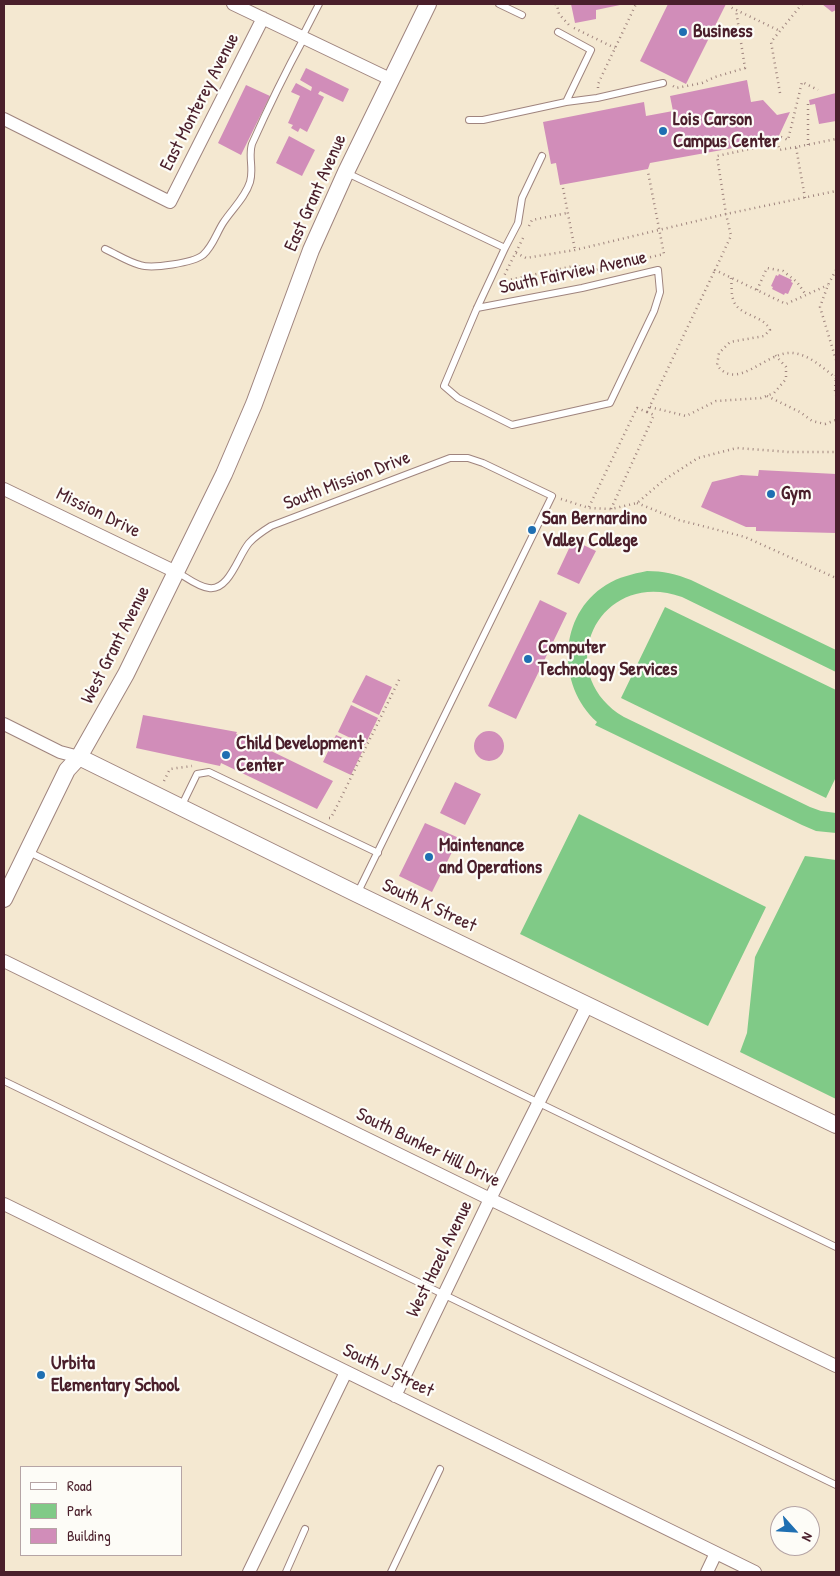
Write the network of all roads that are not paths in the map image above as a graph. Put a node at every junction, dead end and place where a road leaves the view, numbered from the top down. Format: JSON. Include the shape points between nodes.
{"nodes":[{"id":1,"x":233,"y":4,"type":"edge"},
{"id":2,"x":319,"y":4,"type":"edge"},
{"id":3,"x":428,"y":4,"type":"edge"},
{"id":4,"x":499,"y":4,"type":"edge"},
{"id":5,"x":522,"y":14,"type":"dead end"},
{"id":6,"x":264,"y":18,"type":"junction"},
{"id":7,"x":558,"y":32,"type":"dead end"},
{"id":8,"x":303,"y":38,"type":"junction"},
{"id":9,"x":390,"y":79,"type":"junction"},
{"id":10,"x":662,"y":83,"type":"road end"},
{"id":11,"x":566,"y":102,"type":"junction"},
{"id":12,"x":4,"y":119,"type":"edge"},
{"id":13,"x":470,"y":120,"type":"dead end"},
{"id":14,"x":542,"y":156,"type":"dead end"},
{"id":15,"x":346,"y":172,"type":"junction"},
{"id":16,"x":505,"y":248,"type":"junction"},
{"id":17,"x":105,"y":249,"type":"dead end"},
{"id":18,"x":477,"y":308,"type":"junction"},
{"id":19,"x":254,"y":404,"type":"joint"},
{"id":20,"x":4,"y":489,"type":"edge"},
{"id":21,"x":176,"y":572,"type":"junction"},
{"id":22,"x":4,"y":724,"type":"edge"},
{"id":23,"x":79,"y":757,"type":"junction"},
{"id":24,"x":181,"y":807,"type":"junction"},
{"id":25,"x":27,"y":851,"type":"junction"},
{"id":26,"x":378,"y":852,"type":"junction"},
{"id":27,"x":357,"y":894,"type":"junction"},
{"id":28,"x":4,"y":899,"type":"edge"},
{"id":29,"x":4,"y":961,"type":"edge"},
{"id":30,"x":588,"y":1004,"type":"junction"},
{"id":31,"x":4,"y":1082,"type":"edge"},
{"id":32,"x":539,"y":1104,"type":"junction"},
{"id":33,"x":836,"y":1125,"type":"edge"},
{"id":34,"x":490,"y":1199,"type":"junction"},
{"id":35,"x":4,"y":1204,"type":"edge"},
{"id":36,"x":836,"y":1247,"type":"edge"},
{"id":37,"x":444,"y":1296,"type":"junction"},
{"id":38,"x":836,"y":1366,"type":"edge"},
{"id":39,"x":346,"y":1372,"type":"junction"},
{"id":40,"x":395,"y":1396,"type":"junction"},
{"id":41,"x":440,"y":1469,"type":"dead end"},
{"id":42,"x":836,"y":1485,"type":"edge"},
{"id":43,"x":305,"y":1529,"type":"dead end"},
{"id":44,"x":716,"y":1553,"type":"junction"},
{"id":45,"x":249,"y":1572,"type":"edge"},
{"id":46,"x":286,"y":1572,"type":"edge"},
{"id":47,"x":391,"y":1572,"type":"edge"},
{"id":48,"x":707,"y":1572,"type":"edge"},
{"id":49,"x":755,"y":1572,"type":"edge"}],
"edges":[{"from":1,"to":6,"type":"street"},
{"from":2,"to":8,"type":"lane"},
{"from":3,"to":9,"type":"street","name":"East Grant Avenue"},
{"from":4,"to":5,"type":"lane"},
{"from":6,"to":8,"type":"street"},
{"from":6,"to":12,"type":"street","name":"East Monterey Avenue","via":[[170,202]]},
{"from":7,"to":11,"type":"lane","via":[[590,50]]},
{"from":8,"to":9,"type":"street"},
{"from":8,"to":17,"type":"lane","via":[[251,147],[250,182],[201,257],[152,267]]},
{"from":9,"to":15,"type":"street","name":"East Grant Avenue"},
{"from":10,"to":11,"type":"lane"},
{"from":11,"to":13,"type":"lane"},
{"from":14,"to":16,"type":"lane","via":[[522,198],[518,223]]},
{"from":15,"to":16,"type":"lane","name":"South Fairview Avenue"},
{"from":15,"to":19,"type":"street","name":"East Grant Avenue","via":[[308,257]]},
{"from":16,"to":18,"type":"lane","name":"South Fairview Avenue"},
{"from":18,"to":18,"type":"lane","name":"South Fairview Avenue","via":[[444,386],[458,398],[512,425],[610,403],[654,311],[660,292],[658,270]]},
{"from":19,"to":21,"type":"street","name":"West Grant Avenue"},
{"from":20,"to":21,"type":"street","name":"Mission Drive"},
{"from":21,"to":23,"type":"street","name":"West Grant Avenue","via":[[126,674]]},
{"from":21,"to":26,"type":"lane","name":"South Mission Drive","via":[[204,587],[220,586],[249,543],[271,526],[450,458],[468,458],[483,463],[552,496]]},
{"from":22,"to":23,"type":"street","name":"South K Street","via":[[60,752]]},
{"from":23,"to":24,"type":"street","name":"South K Street"},
{"from":23,"to":25,"type":"street","name":"West Grant Avenue","via":[[68,770]]},
{"from":24,"to":26,"type":"lane","via":[[197,774],[209,772]]},
{"from":24,"to":27,"type":"street","name":"South K Street"},
{"from":25,"to":28,"type":"street","name":"West Grant Avenue"},
{"from":25,"to":32,"type":"lane"},
{"from":26,"to":27,"type":"lane"},
{"from":27,"to":30,"type":"street","name":"South K Street"},
{"from":29,"to":34,"type":"street","name":"South Bunker Hill Drive"},
{"from":30,"to":32,"type":"street","name":"West Hazel Avenue"},
{"from":30,"to":33,"type":"street","name":"South K Street"},
{"from":31,"to":37,"type":"lane"},
{"from":32,"to":34,"type":"street","name":"West Hazel Avenue"},
{"from":32,"to":36,"type":"lane"},
{"from":34,"to":37,"type":"street","name":"West Hazel Avenue"},
{"from":34,"to":38,"type":"street","name":"South Bunker Hill Drive"},
{"from":35,"to":39,"type":"street","name":"South J Street"},
{"from":37,"to":40,"type":"street","name":"West Hazel Avenue"},
{"from":37,"to":42,"type":"lane"},
{"from":39,"to":40,"type":"street","name":"South J Street"},
{"from":39,"to":45,"type":"street"},
{"from":40,"to":44,"type":"street","name":"South J Street"},
{"from":41,"to":47,"type":"lane"},
{"from":43,"to":46,"type":"lane"},
{"from":44,"to":48,"type":"street"},
{"from":44,"to":49,"type":"street","name":"South J Street"}]}
